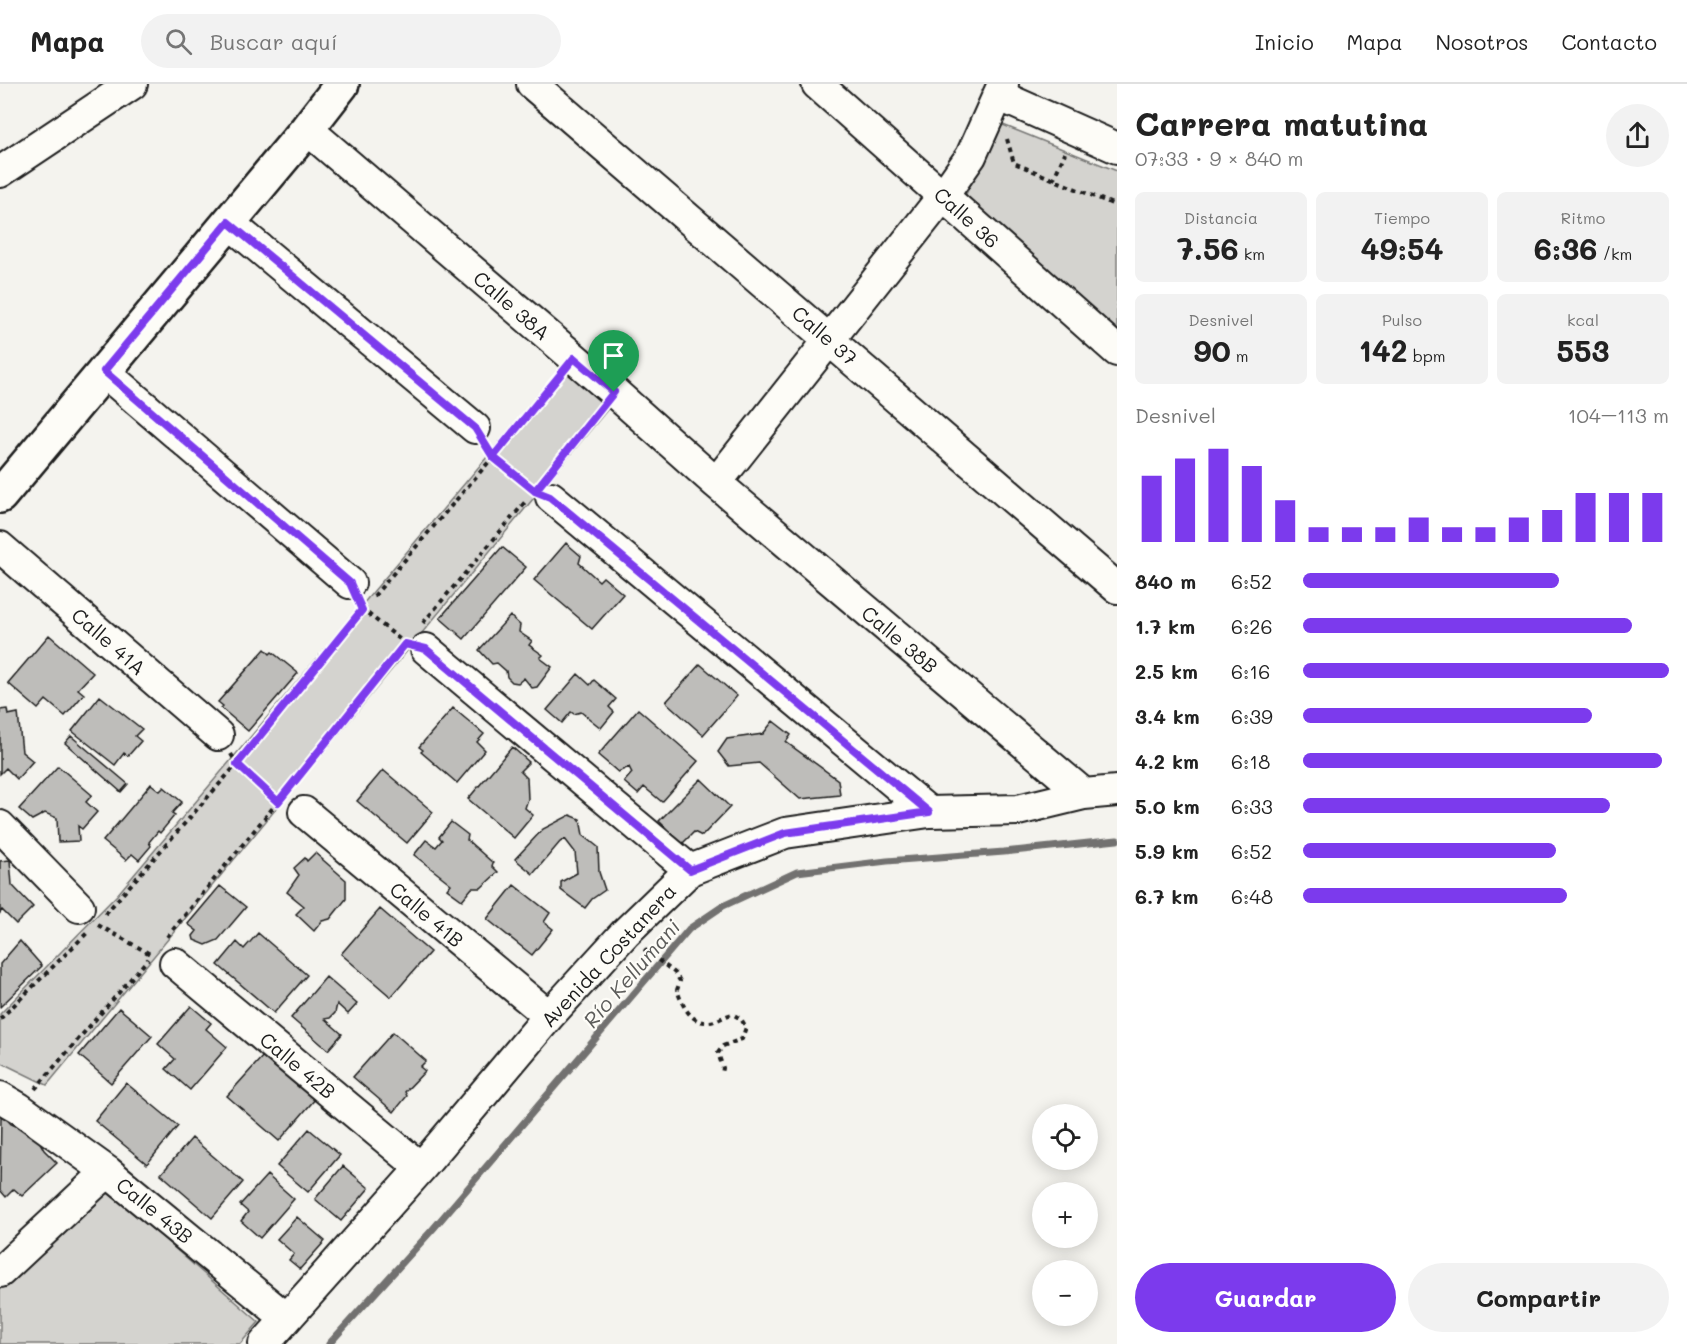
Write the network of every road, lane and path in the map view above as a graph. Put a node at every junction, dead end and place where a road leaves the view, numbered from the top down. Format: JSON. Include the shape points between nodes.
{"nodes":[{"id":1,"x":132,"y":84,"type":"edge"},
{"id":2,"x":342,"y":84,"type":"edge"},
{"id":3,"x":532,"y":84,"type":"edge"},
{"id":4,"x":817,"y":84,"type":"edge"},
{"id":5,"x":1003,"y":93,"type":"edge"},
{"id":6,"x":307,"y":129,"type":"junction"},
{"id":7,"x":1117,"y":148,"type":"edge"},
{"id":8,"x":1065,"y":153,"type":"dead end"},
{"id":9,"x":0,"y":172,"type":"edge"},
{"id":10,"x":1053,"y":180,"type":"junction"},
{"id":11,"x":944,"y":196,"type":"junction"},
{"id":12,"x":1117,"y":206,"type":"edge"},
{"id":13,"x":228,"y":222,"type":"junction"},
{"id":14,"x":831,"y":340,"type":"junction"},
{"id":15,"x":1117,"y":351,"type":"edge"},
{"id":16,"x":574,"y":358,"type":"junction"},
{"id":17,"x":104,"y":371,"type":"junction"},
{"id":18,"x":614,"y":392,"type":"junction"},
{"id":19,"x":475,"y":428,"type":"joint"},
{"id":20,"x":493,"y":457,"type":"junction"},
{"id":21,"x":716,"y":483,"type":"junction"},
{"id":22,"x":543,"y":494,"type":"junction"},
{"id":23,"x":0,"y":496,"type":"edge"},
{"id":24,"x":0,"y":547,"type":"edge"},
{"id":25,"x":1117,"y":588,"type":"edge"},
{"id":26,"x":356,"y":596,"type":"junction"},
{"id":27,"x":423,"y":638,"type":"joint"},
{"id":28,"x":218,"y":735,"type":"dead end"},
{"id":29,"x":237,"y":764,"type":"junction"},
{"id":30,"x":1117,"y":790,"type":"edge"},
{"id":31,"x":1084,"y":795,"type":"junction"},
{"id":32,"x":291,"y":807,"type":"junction"},
{"id":33,"x":929,"y":812,"type":"junction"},
{"id":34,"x":0,"y":826,"type":"edge"},
{"id":35,"x":690,"y":870,"type":"junction"},
{"id":36,"x":88,"y":915,"type":"junction"},
{"id":37,"x":167,"y":955,"type":"joint"},
{"id":38,"x":653,"y":957,"type":"dead end"},
{"id":39,"x":549,"y":1016,"type":"junction"},
{"id":40,"x":0,"y":1018,"type":"edge"},
{"id":41,"x":722,"y":1073,"type":"dead end"},
{"id":42,"x":9,"y":1103,"type":"edge"},
{"id":43,"x":421,"y":1168,"type":"junction"},
{"id":44,"x":108,"y":1172,"type":"junction"},
{"id":45,"x":0,"y":1272,"type":"edge"},
{"id":46,"x":286,"y":1318,"type":"junction"},
{"id":47,"x":264,"y":1344,"type":"edge"}],
"edges":[{"from":1,"to":9,"type":"street"},
{"from":2,"to":6,"type":"main road"},
{"from":3,"to":14,"type":"street","name":"Calle 37"},
{"from":4,"to":11,"type":"street","name":"Calle 36"},
{"from":5,"to":7,"type":"street"},
{"from":5,"to":10,"type":"path","via":[[1005,129],[1014,163]]},
{"from":5,"to":11,"type":"street","via":[[971,156]]},
{"from":6,"to":13,"type":"main road"},
{"from":6,"to":16,"type":"street","name":"Calle 38A"},
{"from":8,"to":10,"type":"path"},
{"from":10,"to":12,"type":"path"},
{"from":11,"to":14,"type":"street"},
{"from":11,"to":15,"type":"street","name":"Calle 36"},
{"from":13,"to":17,"type":"main road"},
{"from":13,"to":19,"type":"street"},
{"from":14,"to":21,"type":"street"},
{"from":14,"to":25,"type":"street","name":"Calle 37"},
{"from":16,"to":18,"type":"street","name":"Calle 38A"},
{"from":16,"to":20,"type":"path"},
{"from":17,"to":23,"type":"main road"},
{"from":17,"to":26,"type":"street"},
{"from":18,"to":21,"type":"street","name":"Calle 38A"},
{"from":18,"to":22,"type":"path"},
{"from":19,"to":20,"type":"path"},
{"from":20,"to":22,"type":"path"},
{"from":20,"to":26,"type":"path"},
{"from":21,"to":31,"type":"street","name":"Calle 38B"},
{"from":22,"to":27,"type":"path"},
{"from":22,"to":33,"type":"street"},
{"from":24,"to":28,"type":"street","name":"Calle 41A"},
{"from":26,"to":29,"type":"path"},
{"from":26,"to":32,"type":"path","via":[[405,644]]},
{"from":27,"to":35,"type":"street"},
{"from":29,"to":32,"type":"path"},
{"from":29,"to":36,"type":"path"},
{"from":30,"to":31,"type":"street","name":"Avenida Costanera"},
{"from":31,"to":33,"type":"street","name":"Avenida Costanera","via":[[1018,810]]},
{"from":32,"to":37,"type":"path"},
{"from":32,"to":39,"type":"street","name":"Calle 41B"},
{"from":33,"to":35,"type":"street","name":"Avenida Costanera","via":[[785,833]]},
{"from":34,"to":36,"type":"street"},
{"from":35,"to":39,"type":"street","name":"Avenida Costanera"},
{"from":36,"to":40,"type":"path"},
{"from":36,"to":42,"type":"path","via":[[152,955]]},
{"from":37,"to":43,"type":"street","name":"Calle 42B"},
{"from":38,"to":41,"type":"path","via":[[675,973],[680,981],[676,990],[690,1016],[711,1023],[732,1014],[746,1027],[742,1039],[723,1046],[718,1053]]},
{"from":39,"to":43,"type":"street","name":"Avenida Costanera"},
{"from":42,"to":44,"type":"street","name":"Calle 43B"},
{"from":43,"to":46,"type":"street","name":"Avenida Costanera"},
{"from":44,"to":45,"type":"street"},
{"from":44,"to":46,"type":"street","name":"Calle 43B"},
{"from":46,"to":47,"type":"street","name":"Avenida Costanera"}]}
